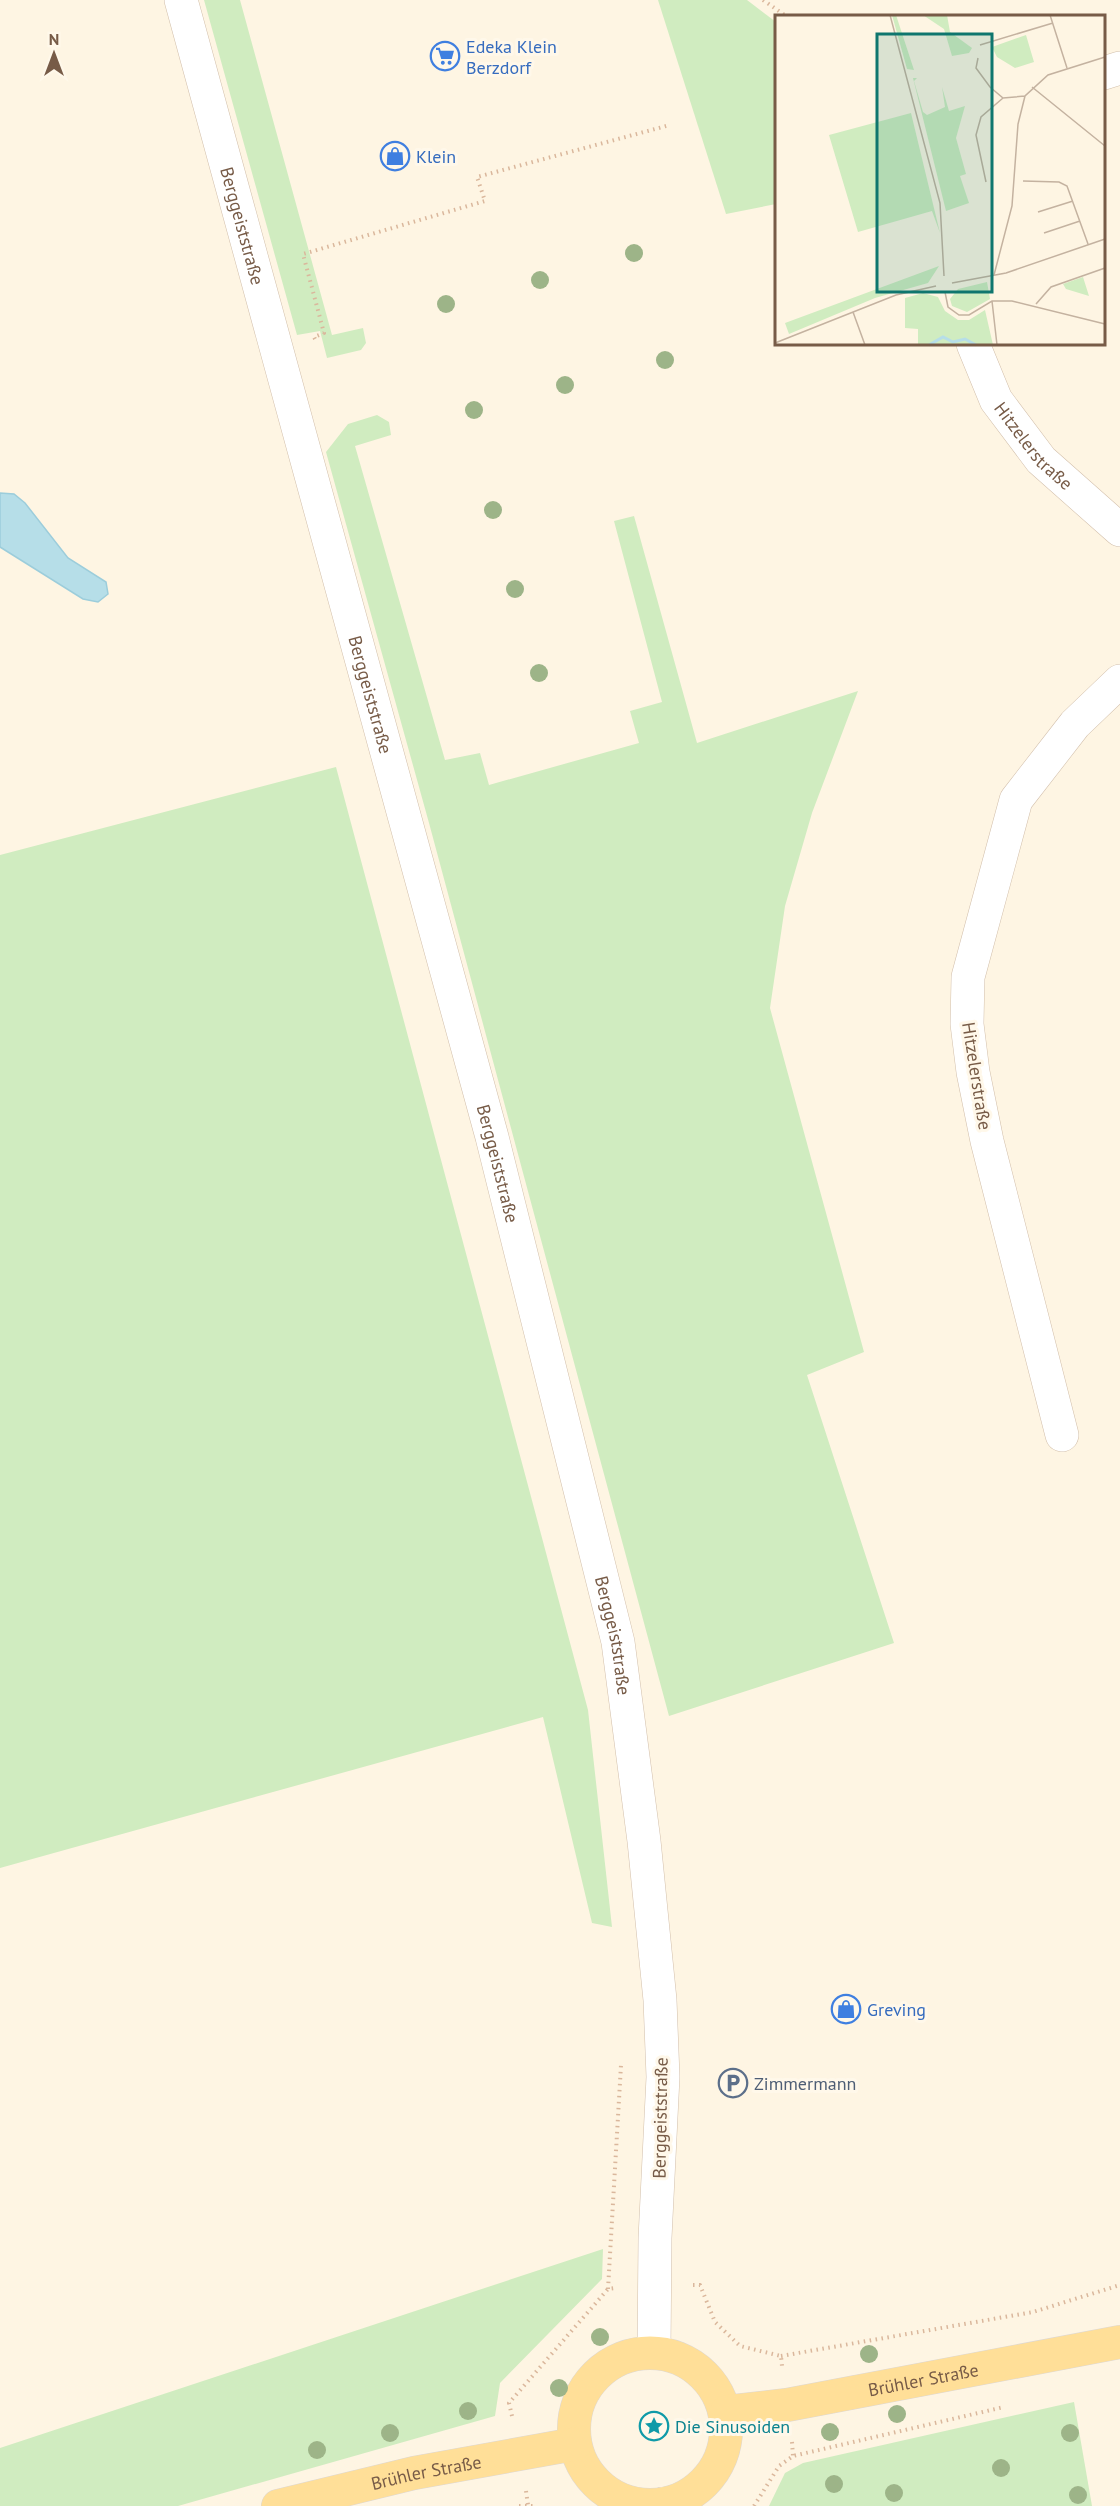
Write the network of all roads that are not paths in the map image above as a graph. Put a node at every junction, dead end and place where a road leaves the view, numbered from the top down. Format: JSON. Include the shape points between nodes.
{"nodes":[{"id":1,"x":181,"y":0,"type":"edge"},
{"id":2,"x":1120,"y":68,"type":"edge"},
{"id":3,"x":1105,"y":73,"type":"edge"},
{"id":4,"x":973,"y":345,"type":"edge"},
{"id":5,"x":1120,"y":530,"type":"edge"},
{"id":6,"x":1120,"y":681,"type":"edge"},
{"id":7,"x":1062,"y":1435,"type":"dead end"},
{"id":8,"x":1120,"y":2342,"type":"edge"},
{"id":9,"x":654,"y":2352,"type":"junction"},
{"id":10,"x":726,"y":2412,"type":"junction"},
{"id":11,"x":575,"y":2444,"type":"junction"},
{"id":12,"x":664,"y":2505,"type":"edge"},
{"id":13,"x":278,"y":2506,"type":"edge"}],
"edges":[{"from":1,"to":9,"type":"street","name":"Berggeiststraße","via":[[492,1137],[618,1642],[660,2000],[663,2077]]},
{"from":2,"to":3,"type":"street"},
{"from":4,"to":5,"type":"street","name":"Hitzelerstraße","via":[[996,400],[1041,460]]},
{"from":6,"to":7,"type":"street","name":"Hitzelerstraße","via":[[1075,723],[1016,800],[968,977],[967,1024],[987,1141]]},
{"from":8,"to":10,"type":"main road","name":"Brühler Straße","via":[[787,2405]]},
{"from":9,"to":10,"type":"main road","via":[[680,2358],[703,2372]]},
{"from":9,"to":11,"type":"main road","via":[[630,2354],[609,2364],[591,2380],[579,2401]]},
{"from":10,"to":12,"type":"main road","via":[[726,2442],[718,2464],[705,2483]]},
{"from":11,"to":12,"type":"main road","via":[[585,2469],[600,2486],[641,2505]]},
{"from":11,"to":13,"type":"main road","name":"Brühler Straße","via":[[414,2473]]}]}
